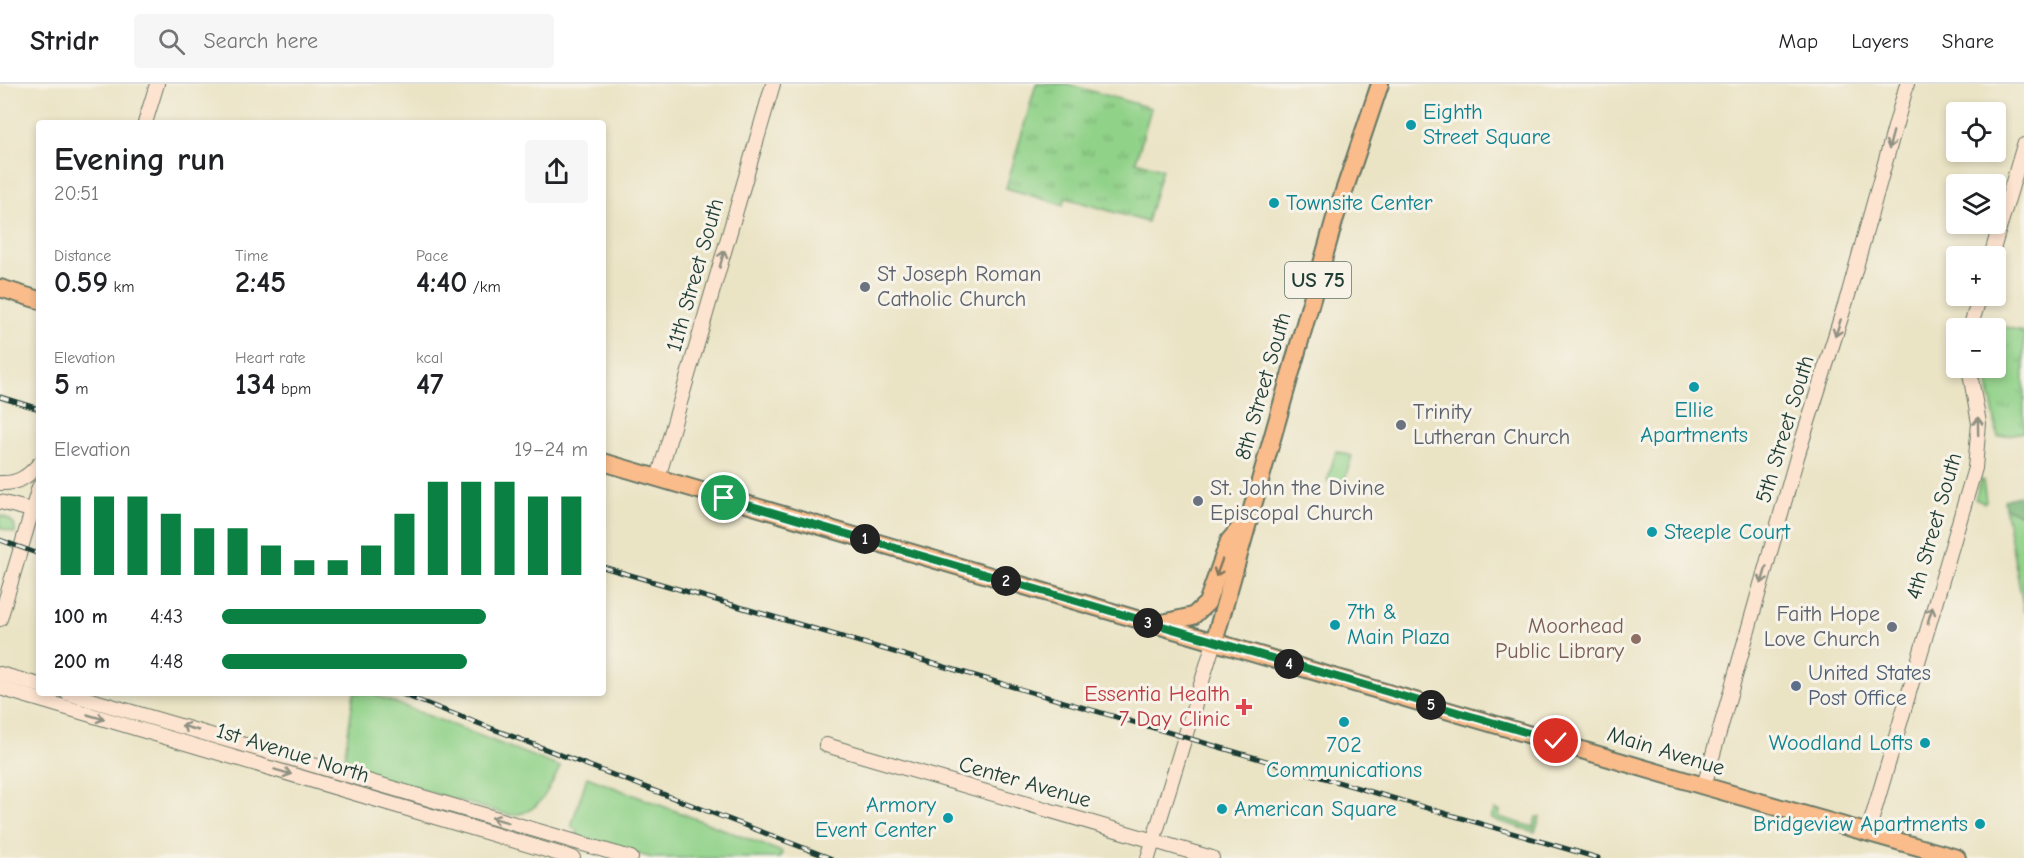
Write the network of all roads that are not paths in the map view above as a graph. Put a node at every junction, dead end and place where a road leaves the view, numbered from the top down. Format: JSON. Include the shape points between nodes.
{"nodes":[{"id":1,"x":157,"y":84,"type":"edge"},
{"id":2,"x":773,"y":84,"type":"edge"},
{"id":3,"x":1380,"y":84,"type":"edge"},
{"id":4,"x":1907,"y":84,"type":"edge"},
{"id":5,"x":146,"y":120,"type":"edge"},
{"id":6,"x":2024,"y":145,"type":"edge"},
{"id":7,"x":1994,"y":246,"type":"edge"},
{"id":8,"x":0,"y":288,"type":"edge"},
{"id":9,"x":36,"y":299,"type":"edge"},
{"id":10,"x":1971,"y":378,"type":"edge"},
{"id":11,"x":606,"y":463,"type":"edge"},
{"id":12,"x":36,"y":467,"type":"edge"},
{"id":13,"x":658,"y":478,"type":"junction"},
{"id":14,"x":0,"y":483,"type":"edge"},
{"id":15,"x":0,"y":489,"type":"edge"},
{"id":16,"x":0,"y":502,"type":"edge"},
{"id":17,"x":36,"y":511,"type":"edge"},
{"id":18,"x":1248,"y":518,"type":"junction"},
{"id":19,"x":0,"y":619,"type":"edge"},
{"id":20,"x":1154,"y":625,"type":"junction"},
{"id":21,"x":1214,"y":642,"type":"junction"},
{"id":22,"x":0,"y":674,"type":"edge"},
{"id":23,"x":36,"y":684,"type":"edge"},
{"id":24,"x":0,"y":688,"type":"edge"},
{"id":25,"x":77,"y":696,"type":"edge"},
{"id":26,"x":826,"y":745,"type":"dead end"},
{"id":27,"x":1704,"y":786,"type":"junction"},
{"id":28,"x":1868,"y":832,"type":"junction"},
{"id":29,"x":556,"y":836,"type":"junction"},
{"id":30,"x":1153,"y":841,"type":"junction"},
{"id":31,"x":550,"y":855,"type":"edge"},
{"id":32,"x":573,"y":858,"type":"edge"},
{"id":33,"x":631,"y":858,"type":"edge"},
{"id":34,"x":1148,"y":858,"type":"edge"},
{"id":35,"x":1212,"y":858,"type":"edge"},
{"id":36,"x":1957,"y":858,"type":"edge"}],
"edges":[{"from":1,"to":5,"type":"street"},
{"from":13,"to":2,"type":"street","name":"11th Street South","one_way":true},
{"from":3,"to":18,"type":"main road","name":"8th Street South","number":"US 75","via":[[1335,218]]},
{"from":4,"to":27,"type":"street","name":"5th Street South","one_way":true},
{"from":6,"to":7,"type":"street"},
{"from":8,"to":9,"type":"main road"},
{"from":28,"to":10,"type":"street","name":"4th Street South","one_way":true,"via":[[1975,468],[1979,423]]},
{"from":11,"to":13,"type":"main road","name":"Main Avenue"},
{"from":12,"to":14,"type":"street","via":[[26,477]]},
{"from":13,"to":20,"type":"main road","name":"Main Avenue"},
{"from":15,"to":17,"type":"street"},
{"from":16,"to":17,"type":"street"},
{"from":17,"to":19,"type":"street"},
{"from":18,"to":20,"type":"main road","one_way":true,"via":[[1229,541],[1207,603],[1180,621]]},
{"from":18,"to":21,"type":"main road","name":"8th Street South","number":"US 75"},
{"from":20,"to":21,"type":"main road","name":"Main Avenue"},
{"from":21,"to":27,"type":"main road","name":"Main Avenue"},
{"from":21,"to":30,"type":"street","name":"8th Street South"},
{"from":22,"to":23,"type":"street"},
{"from":24,"to":31,"type":"street","name":"1st Avenue North","one_way":true},
{"from":29,"to":25,"type":"street","name":"1st Avenue North","one_way":true},
{"from":26,"to":30,"type":"street","name":"Center Avenue"},
{"from":27,"to":28,"type":"main road","name":"Main Avenue"},
{"from":28,"to":36,"type":"main road","name":"Main Avenue"},
{"from":29,"to":31,"type":"street"},
{"from":29,"to":33,"type":"street","name":"1st Avenue North"},
{"from":30,"to":34,"type":"street","name":"8th Street South"},
{"from":30,"to":35,"type":"street","name":"Center Avenue"},
{"from":31,"to":32,"type":"street","name":"1st Avenue North"}]}
